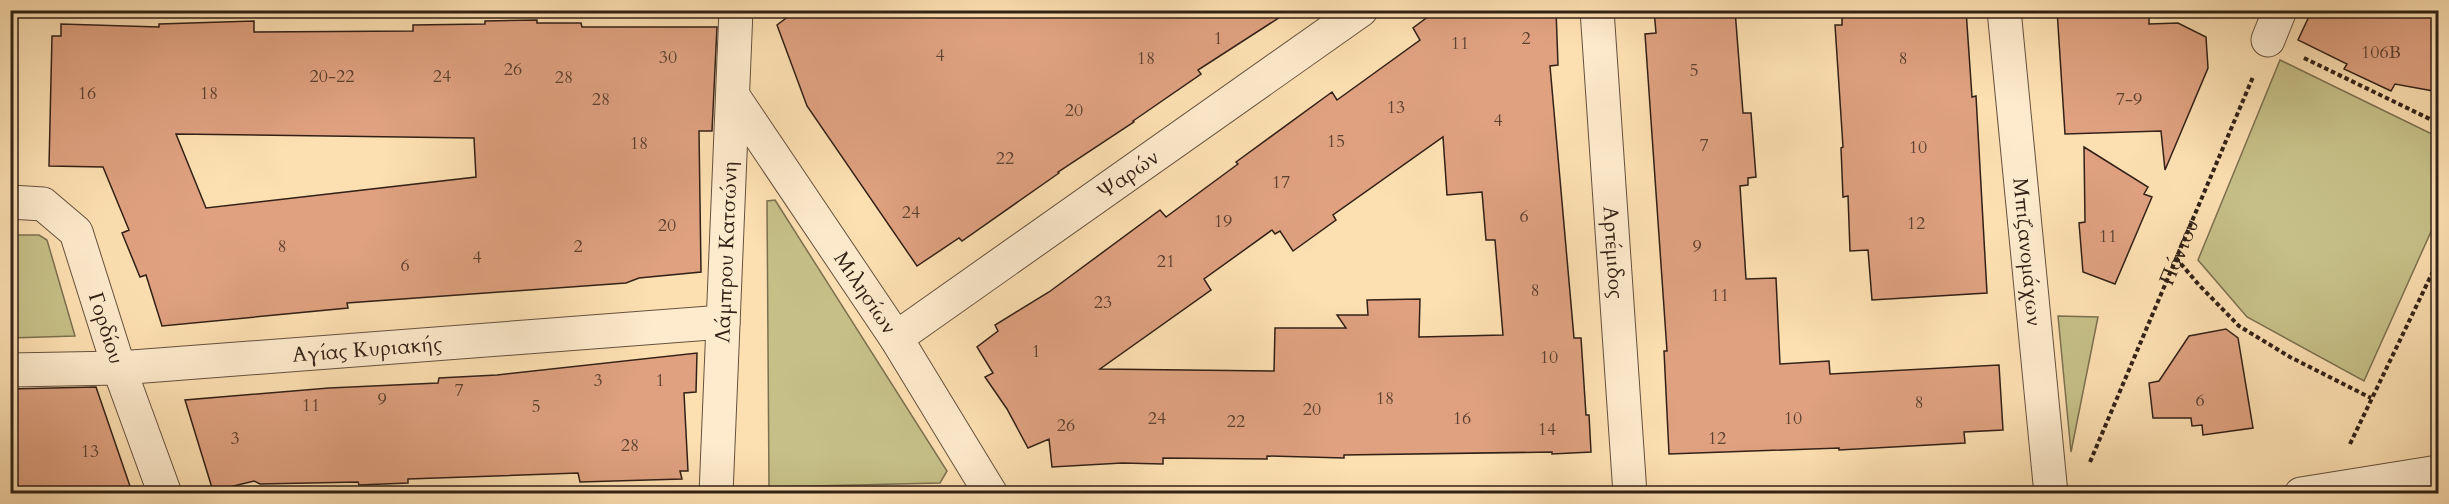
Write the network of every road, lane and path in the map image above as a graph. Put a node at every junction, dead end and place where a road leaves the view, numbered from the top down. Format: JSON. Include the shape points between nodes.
{"nodes":[{"id":1,"x":736,"y":10,"type":"edge"},
{"id":2,"x":1597,"y":10,"type":"edge"},
{"id":3,"x":2004,"y":10,"type":"edge"},
{"id":4,"x":2280,"y":10,"type":"edge"},
{"id":5,"x":1347,"y":14,"type":"edge"},
{"id":6,"x":2268,"y":40,"type":"junction"},
{"id":7,"x":733,"y":96,"type":"junction"},
{"id":8,"x":2439,"y":123,"type":"edge"},
{"id":9,"x":10,"y":202,"type":"edge"},
{"id":10,"x":2176,"y":258,"type":"junction"},
{"id":11,"x":2439,"y":261,"type":"edge"},
{"id":12,"x":723,"y":322,"type":"junction"},
{"id":13,"x":896,"y":338,"type":"junction"},
{"id":14,"x":119,"y":368,"type":"junction"},
{"id":15,"x":10,"y":370,"type":"edge"},
{"id":16,"x":2371,"y":398,"type":"junction"},
{"id":17,"x":2439,"y":471,"type":"edge"},
{"id":18,"x":2086,"y":472,"type":"dead end"},
{"id":19,"x":2315,"y":492,"type":"edge"},
{"id":20,"x":165,"y":494,"type":"edge"},
{"id":21,"x":716,"y":494,"type":"edge"},
{"id":22,"x":991,"y":494,"type":"edge"},
{"id":23,"x":1630,"y":494,"type":"edge"},
{"id":24,"x":2050,"y":494,"type":"edge"}],
"edges":[{"from":1,"to":7,"type":"street","name":"Λάμπρου Κατσώνη"},
{"from":2,"to":23,"type":"street","name":"Αρτέμιδος"},
{"from":3,"to":24,"type":"street","name":"Μπιζανομάχων"},
{"from":4,"to":6,"type":"street"},
{"from":5,"to":13,"type":"street","name":"Ψαρών"},
{"from":6,"to":8,"type":"path"},
{"from":6,"to":10,"type":"path","name":"Πόντου"},
{"from":7,"to":12,"type":"street","name":"Λάμπρου Κατσώνη"},
{"from":7,"to":13,"type":"street","name":"Μιλησίων"},
{"from":9,"to":14,"type":"street","name":"Γορδίου","via":[[43,204],[76,232]]},
{"from":10,"to":16,"type":"path","via":[[2239,326]]},
{"from":10,"to":18,"type":"path","name":"Πόντου"},
{"from":11,"to":16,"type":"path"},
{"from":12,"to":14,"type":"street","name":"Αγίας Κυριακής"},
{"from":12,"to":21,"type":"street","name":"Λάμπρου Κατσώνη"},
{"from":13,"to":22,"type":"street","name":"Μιλησίων"},
{"from":14,"to":15,"type":"street","name":"Αγίας Κυριακής"},
{"from":14,"to":20,"type":"street","name":"Γορδίου"},
{"from":16,"to":19,"type":"path"},
{"from":17,"to":19,"type":"street"}]}
